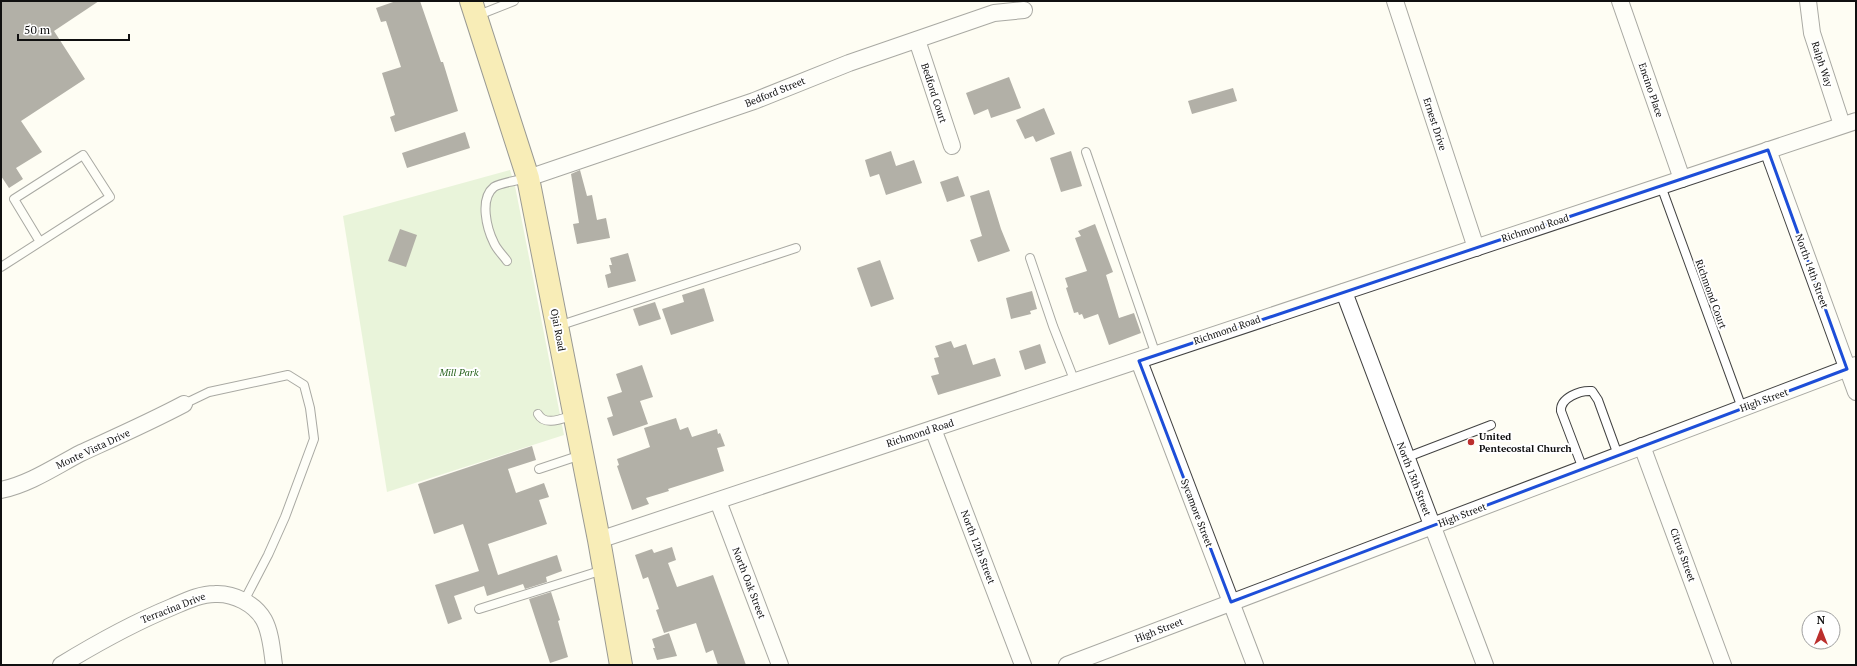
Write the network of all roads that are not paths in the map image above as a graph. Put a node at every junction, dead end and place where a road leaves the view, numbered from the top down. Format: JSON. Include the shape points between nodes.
{"nodes":[{"id":1,"x":514,"y":1,"type":"edge"},
{"id":2,"x":1394,"y":1,"type":"edge"},
{"id":3,"x":1620,"y":1,"type":"edge"},
{"id":4,"x":1808,"y":1,"type":"edge"},
{"id":5,"x":473,"y":8,"type":"edge"},
{"id":6,"x":1024,"y":10,"type":"dead end"},
{"id":7,"x":917,"y":40,"type":"junction"},
{"id":8,"x":1849,"y":123,"type":"edge"},
{"id":9,"x":952,"y":146,"type":"dead end"},
{"id":10,"x":1768,"y":150,"type":"junction"},
{"id":11,"x":1086,"y":152,"type":"dead end"},
{"id":12,"x":528,"y":178,"type":"junction"},
{"id":13,"x":1682,"y":179,"type":"junction"},
{"id":14,"x":1661,"y":186,"type":"junction"},
{"id":15,"x":40,"y":242,"type":"junction"},
{"id":16,"x":796,"y":248,"type":"dead end"},
{"id":17,"x":1476,"y":248,"type":"junction"},
{"id":18,"x":1030,"y":258,"type":"dead end"},
{"id":19,"x":507,"y":261,"type":"dead end"},
{"id":20,"x":1,"y":267,"type":"edge"},
{"id":21,"x":1344,"y":292,"type":"junction"},
{"id":22,"x":557,"y":326,"type":"junction"},
{"id":23,"x":1156,"y":355,"type":"junction"},
{"id":24,"x":1139,"y":361,"type":"junction"},
{"id":25,"x":1852,"y":367,"type":"edge"},
{"id":26,"x":1075,"y":382,"type":"junction"},
{"id":27,"x":1856,"y":392,"type":"edge"},
{"id":28,"x":184,"y":404,"type":"joint"},
{"id":29,"x":1742,"y":408,"type":"junction"},
{"id":30,"x":538,"y":414,"type":"dead end"},
{"id":31,"x":574,"y":415,"type":"junction"},
{"id":32,"x":1490,"y":425,"type":"dead end"},
{"id":33,"x":933,"y":429,"type":"junction"},
{"id":34,"x":1642,"y":446,"type":"junction"},
{"id":35,"x":581,"y":455,"type":"junction"},
{"id":36,"x":1618,"y":455,"type":"junction"},
{"id":37,"x":1406,"y":458,"type":"junction"},
{"id":38,"x":539,"y":469,"type":"dead end"},
{"id":39,"x":1584,"y":469,"type":"junction"},
{"id":40,"x":1,"y":490,"type":"edge"},
{"id":41,"x":718,"y":501,"type":"junction"},
{"id":42,"x":1432,"y":526,"type":"junction"},
{"id":43,"x":599,"y":540,"type":"junction"},
{"id":44,"x":603,"y":570,"type":"junction"},
{"id":45,"x":244,"y":601,"type":"junction"},
{"id":46,"x":1231,"y":602,"type":"junction"},
{"id":47,"x":479,"y":609,"type":"dead end"},
{"id":48,"x":61,"y":665,"type":"edge"},
{"id":49,"x":274,"y":665,"type":"edge"},
{"id":50,"x":621,"y":665,"type":"edge"},
{"id":51,"x":780,"y":665,"type":"edge"},
{"id":52,"x":1023,"y":665,"type":"edge"},
{"id":53,"x":1067,"y":665,"type":"edge"},
{"id":54,"x":1255,"y":665,"type":"edge"},
{"id":55,"x":1485,"y":665,"type":"edge"},
{"id":56,"x":1724,"y":665,"type":"edge"}],
"edges":[{"from":1,"to":5,"type":"lane"},
{"from":2,"to":17,"type":"street","name":"Ernest Drive"},
{"from":3,"to":13,"type":"street","name":"Encino Place"},
{"from":4,"to":8,"type":"street","name":"Ralph Way","via":[[1812,32]]},
{"from":5,"to":12,"type":"main road","name":"Ojai Road"},
{"from":6,"to":7,"type":"street","name":"Bedford Street","via":[[994,13]]},
{"from":7,"to":9,"type":"street","name":"Bedford Court"},
{"from":7,"to":12,"type":"street","name":"Bedford Street","via":[[848,62],[754,101]]},
{"from":8,"to":10,"type":"street","name":"Richmond Road"},
{"from":10,"to":13,"type":"street","name":"Richmond Road"},
{"from":10,"to":25,"type":"street","name":"North 14th Street"},
{"from":11,"to":23,"type":"lane"},
{"from":12,"to":19,"type":"lane","via":[[495,186],[488,194],[485,204],[490,233]]},
{"from":12,"to":22,"type":"main road","name":"Ojai Road"},
{"from":13,"to":14,"type":"street","name":"Richmond Road"},
{"from":14,"to":17,"type":"street","name":"Richmond Road"},
{"from":14,"to":29,"type":"lane","name":"Richmond Court"},
{"from":15,"to":15,"type":"lane","via":[[110,197],[83,155],[14,200]]},
{"from":15,"to":20,"type":"lane"},
{"from":16,"to":22,"type":"lane"},
{"from":17,"to":21,"type":"street","name":"Richmond Road"},
{"from":18,"to":26,"type":"lane"},
{"from":21,"to":23,"type":"street","name":"Richmond Road"},
{"from":21,"to":37,"type":"street","name":"North 13th Street"},
{"from":22,"to":31,"type":"main road","name":"Ojai Road"},
{"from":23,"to":24,"type":"street","name":"Richmond Road"},
{"from":24,"to":26,"type":"street","name":"Richmond Road"},
{"from":24,"to":46,"type":"street","name":"Sycamore Street"},
{"from":25,"to":27,"type":"street","name":"North 14th Street"},
{"from":25,"to":29,"type":"street","name":"High Street"},
{"from":26,"to":33,"type":"street","name":"Richmond Road"},
{"from":28,"to":40,"type":"street","name":"Monte Vista Drive","via":[[150,423],[29,480]]},
{"from":28,"to":45,"type":"lane","via":[[209,392],[288,376],[304,385],[314,439],[285,517]]},
{"from":29,"to":34,"type":"street","name":"High Street"},
{"from":30,"to":31,"type":"lane","via":[[544,420],[550,421]]},
{"from":31,"to":35,"type":"main road","name":"Ojai Road"},
{"from":32,"to":37,"type":"lane"},
{"from":33,"to":41,"type":"street","name":"Richmond Road"},
{"from":33,"to":52,"type":"street","name":"North 12th Street"},
{"from":34,"to":36,"type":"street","name":"High Street"},
{"from":34,"to":56,"type":"street","name":"Citrus Street"},
{"from":35,"to":38,"type":"lane"},
{"from":35,"to":43,"type":"main road","name":"Ojai Road"},
{"from":36,"to":39,"type":"street","name":"High Street"},
{"from":36,"to":39,"type":"lane","via":[[1598,400],[1592,391],[1564,400],[1560,406],[1561,411]]},
{"from":37,"to":42,"type":"street","name":"North 13th Street"},
{"from":39,"to":42,"type":"street","name":"High Street"},
{"from":41,"to":43,"type":"street","name":"Richmond Road"},
{"from":41,"to":51,"type":"street","name":"North Oak Street"},
{"from":42,"to":46,"type":"street","name":"High Street"},
{"from":42,"to":55,"type":"street","name":"North 13th Street"},
{"from":43,"to":44,"type":"main road","name":"Ojai Road"},
{"from":44,"to":47,"type":"lane"},
{"from":44,"to":50,"type":"main road","name":"Ojai Road"},
{"from":45,"to":48,"type":"street","name":"Terracina Drive","via":[[222,594],[201,596],[140,621]]},
{"from":45,"to":49,"type":"street","name":"Terracina Drive","via":[[257,611],[264,621]]},
{"from":46,"to":53,"type":"street","name":"High Street"},
{"from":46,"to":54,"type":"street","name":"Sycamore Street"}]}
